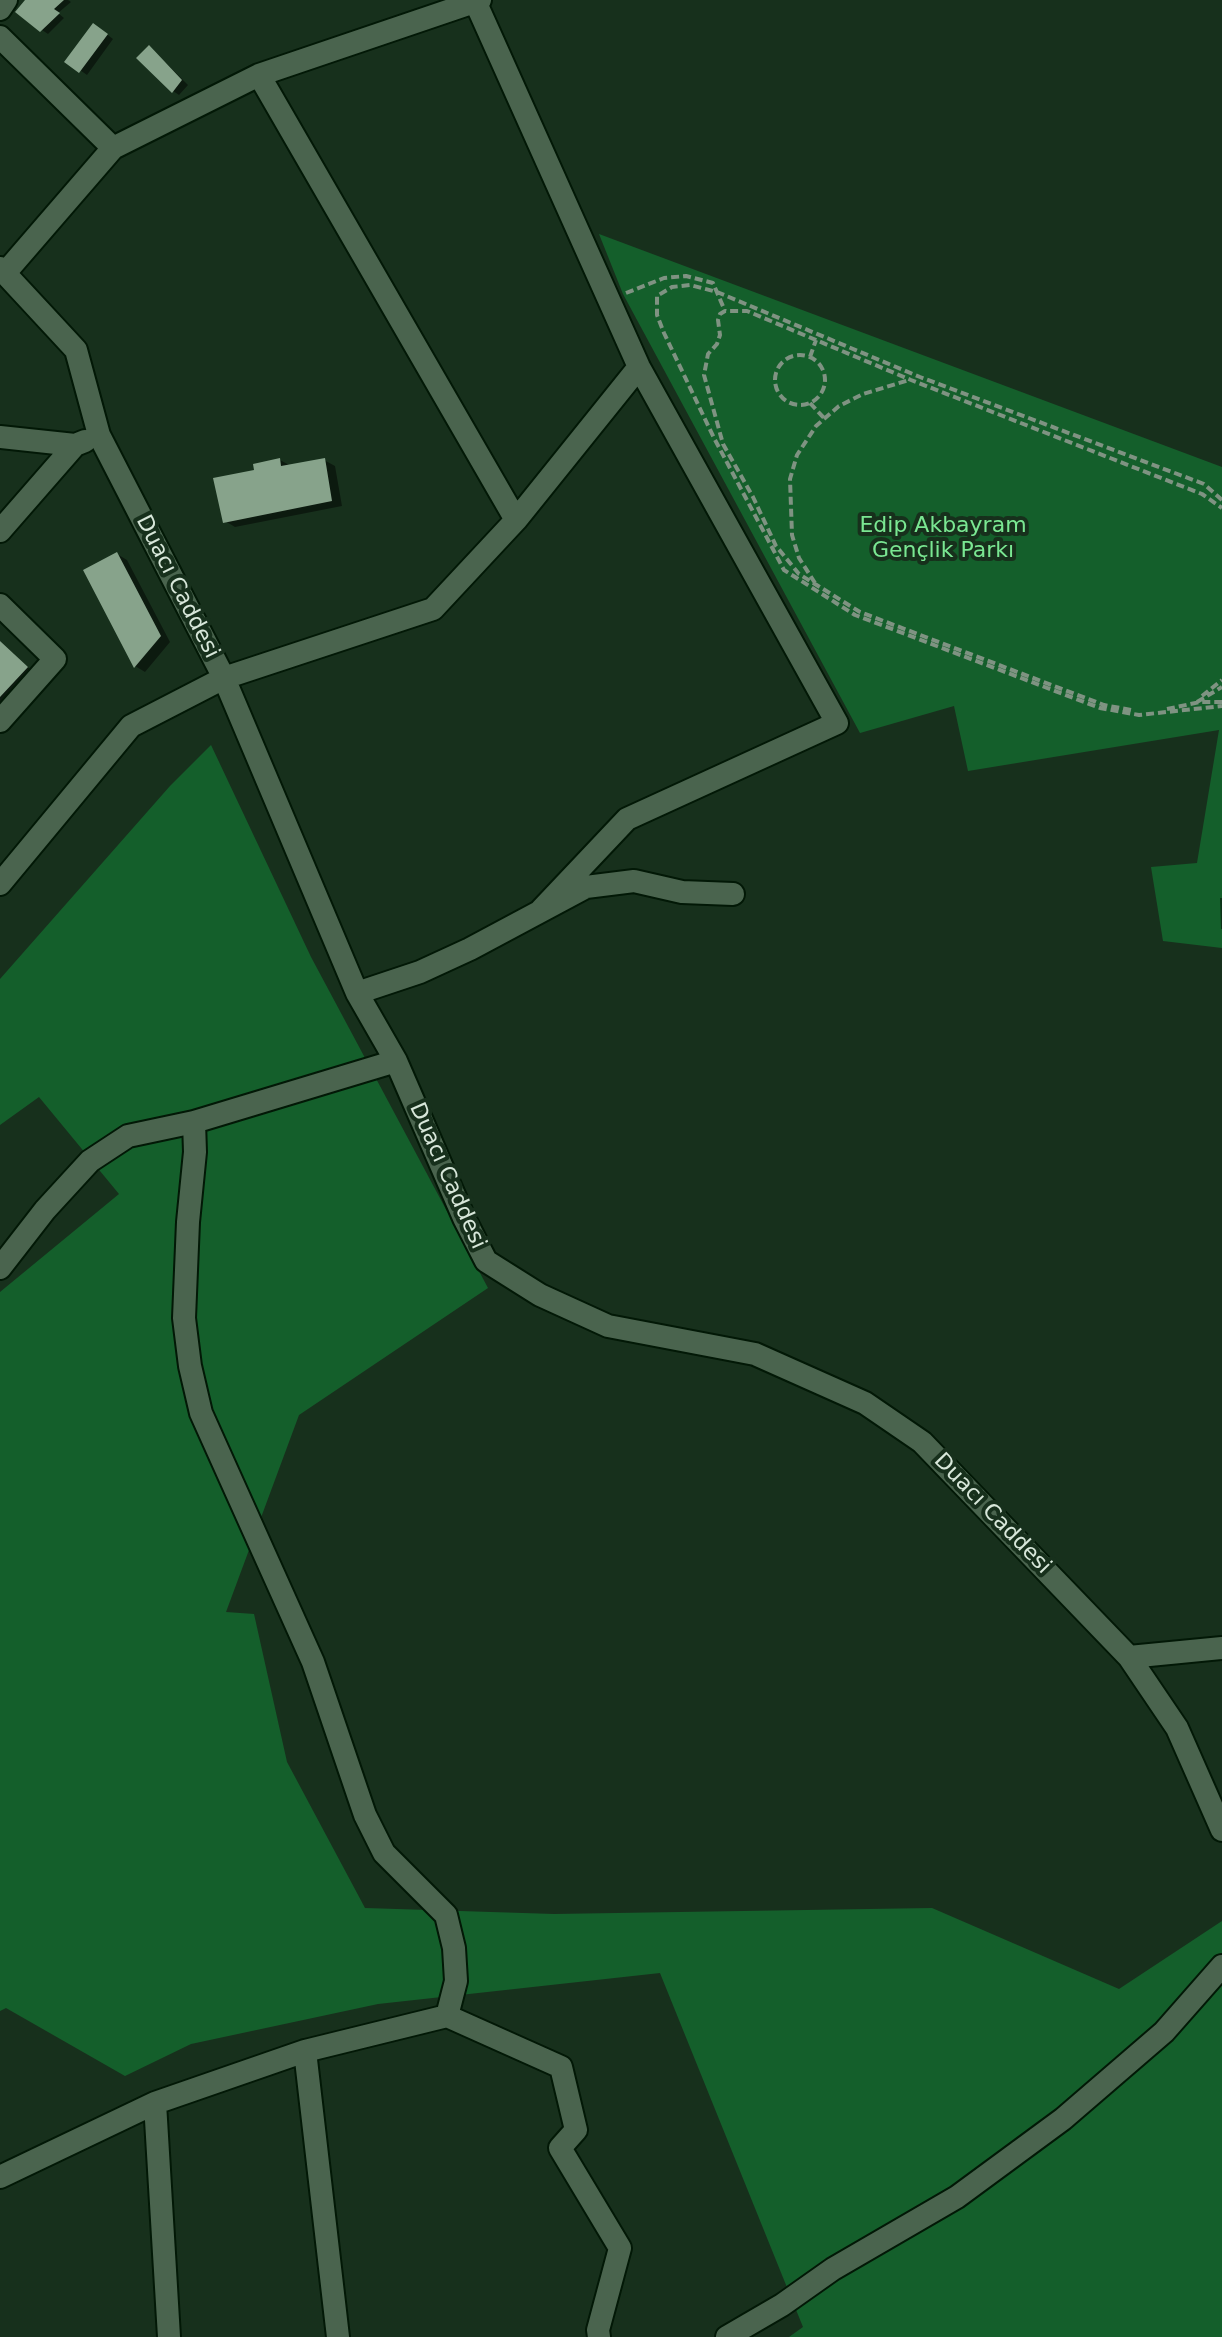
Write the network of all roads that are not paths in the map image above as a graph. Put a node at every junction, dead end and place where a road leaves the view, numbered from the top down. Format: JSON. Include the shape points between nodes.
{"nodes":[{"id":1,"x":6,"y":0,"type":"edge"},
{"id":2,"x":478,"y":1,"type":"edge"},
{"id":3,"x":0,"y":9,"type":"edge"},
{"id":4,"x":0,"y":37,"type":"edge"},
{"id":5,"x":259,"y":75,"type":"junction"},
{"id":6,"x":113,"y":148,"type":"junction"},
{"id":7,"x":3,"y":270,"type":"edge"},
{"id":8,"x":639,"y":367,"type":"junction"},
{"id":9,"x":99,"y":435,"type":"junction"},
{"id":10,"x":0,"y":437,"type":"edge"},
{"id":11,"x":75,"y":445,"type":"junction"},
{"id":12,"x":516,"y":520,"type":"junction"},
{"id":13,"x":0,"y":531,"type":"edge"},
{"id":14,"x":0,"y":605,"type":"edge"},
{"id":15,"x":224,"y":678,"type":"junction"},
{"id":16,"x":0,"y":721,"type":"edge"},
{"id":17,"x":0,"y":884,"type":"edge"},
{"id":18,"x":733,"y":894,"type":"dead end"},
{"id":19,"x":541,"y":910,"type":"junction"},
{"id":20,"x":357,"y":993,"type":"junction"},
{"id":21,"x":396,"y":1061,"type":"junction"},
{"id":22,"x":194,"y":1122,"type":"junction"},
{"id":23,"x":0,"y":1268,"type":"edge"},
{"id":24,"x":1222,"y":1648,"type":"edge"},
{"id":25,"x":1129,"y":1657,"type":"junction"},
{"id":26,"x":1222,"y":1830,"type":"edge"},
{"id":27,"x":1222,"y":1966,"type":"edge"},
{"id":28,"x":447,"y":2016,"type":"junction"},
{"id":29,"x":305,"y":2051,"type":"junction"},
{"id":30,"x":155,"y":2103,"type":"junction"},
{"id":31,"x":0,"y":2177,"type":"edge"},
{"id":32,"x":169,"y":2337,"type":"edge"},
{"id":33,"x":338,"y":2337,"type":"edge"},
{"id":34,"x":599,"y":2337,"type":"edge"},
{"id":35,"x":727,"y":2337,"type":"edge"}],
"edges":[{"from":1,"to":3,"type":"street"},
{"from":2,"to":5,"type":"street"},
{"from":2,"to":8,"type":"street"},
{"from":4,"to":6,"type":"street"},
{"from":5,"to":6,"type":"street"},
{"from":5,"to":12,"type":"street"},
{"from":6,"to":7,"type":"street"},
{"from":7,"to":9,"type":"street","name":"Duacı Caddesi","via":[[76,350]]},
{"from":8,"to":12,"type":"street"},
{"from":8,"to":19,"type":"street","via":[[837,723],[627,819]]},
{"from":9,"to":11,"type":"street"},
{"from":9,"to":15,"type":"street","name":"Duacı Caddesi"},
{"from":10,"to":11,"type":"street"},
{"from":11,"to":13,"type":"street"},
{"from":12,"to":15,"type":"street","via":[[433,609]]},
{"from":14,"to":16,"type":"street","via":[[55,659]]},
{"from":15,"to":17,"type":"street","via":[[131,726]]},
{"from":15,"to":20,"type":"street","name":"Duacı Caddesi"},
{"from":18,"to":19,"type":"street","via":[[609,882],[586,887]]},
{"from":19,"to":20,"type":"street","via":[[420,972]]},
{"from":20,"to":21,"type":"street","name":"Duacı Caddesi"},
{"from":21,"to":22,"type":"street"},
{"from":21,"to":25,"type":"street","name":"Duacı Caddesi","via":[[486,1261],[540,1295],[608,1326],[755,1354],[865,1403],[922,1442]]},
{"from":22,"to":23,"type":"street","via":[[128,1136],[90,1161]]},
{"from":22,"to":28,"type":"street","via":[[184,1318],[201,1413],[313,1662],[365,1815],[384,1853],[446,1915],[456,1981]]},
{"from":24,"to":25,"type":"street"},
{"from":25,"to":26,"type":"street","name":"Duacı Caddesi","via":[[1177,1728]]},
{"from":27,"to":35,"type":"street","via":[[1164,2032],[1063,2119],[957,2197]]},
{"from":28,"to":29,"type":"street"},
{"from":28,"to":34,"type":"street","via":[[561,2067],[576,2130],[560,2148],[620,2248]]},
{"from":29,"to":30,"type":"street"},
{"from":29,"to":33,"type":"street"},
{"from":30,"to":31,"type":"street"},
{"from":30,"to":32,"type":"street"}]}
